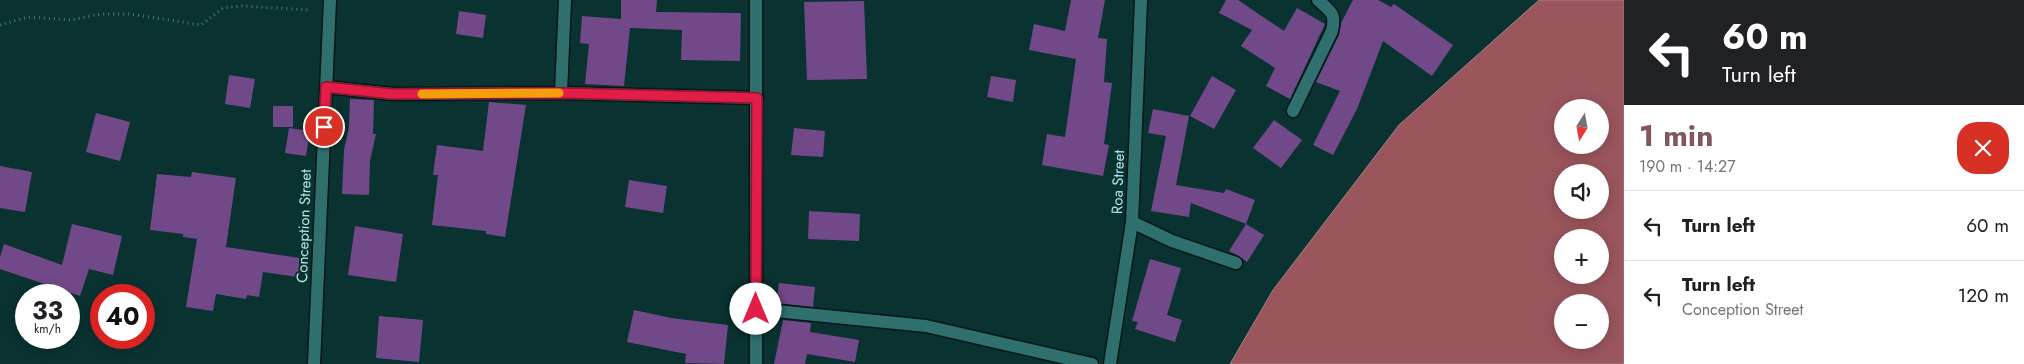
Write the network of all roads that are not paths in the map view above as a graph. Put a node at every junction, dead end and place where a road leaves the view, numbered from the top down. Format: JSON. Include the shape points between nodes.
{"nodes":[{"id":1,"x":566,"y":0,"type":"edge"},
{"id":2,"x":756,"y":0,"type":"edge"},
{"id":3,"x":1141,"y":0,"type":"edge"},
{"id":4,"x":1318,"y":0,"type":"edge"},
{"id":5,"x":330,"y":6,"type":"edge"},
{"id":6,"x":326,"y":87,"type":"junction"},
{"id":7,"x":562,"y":93,"type":"junction"},
{"id":8,"x":757,"y":98,"type":"junction"},
{"id":9,"x":1293,"y":111,"type":"dead end"},
{"id":10,"x":1132,"y":222,"type":"junction"},
{"id":11,"x":1236,"y":263,"type":"dead end"},
{"id":12,"x":756,"y":309,"type":"junction"},
{"id":13,"x":314,"y":364,"type":"edge"},
{"id":14,"x":756,"y":364,"type":"edge"},
{"id":15,"x":1092,"y":364,"type":"edge"},
{"id":16,"x":1110,"y":364,"type":"edge"}],
"edges":[{"from":1,"to":7,"type":"street"},
{"from":2,"to":8,"type":"street"},
{"from":3,"to":10,"type":"street","name":"Roa Street"},
{"from":4,"to":9,"type":"street","via":[[1332,12],[1332,31]]},
{"from":5,"to":6,"type":"street","name":"Conception Street"},
{"from":6,"to":7,"type":"street","via":[[392,94]]},
{"from":6,"to":13,"type":"street","name":"Conception Street"},
{"from":7,"to":8,"type":"street"},
{"from":8,"to":12,"type":"street"},
{"from":10,"to":11,"type":"street","via":[[1172,241]]},
{"from":10,"to":16,"type":"street","name":"Roa Street"},
{"from":12,"to":14,"type":"street"},
{"from":12,"to":15,"type":"street","via":[[926,326]]}]}
